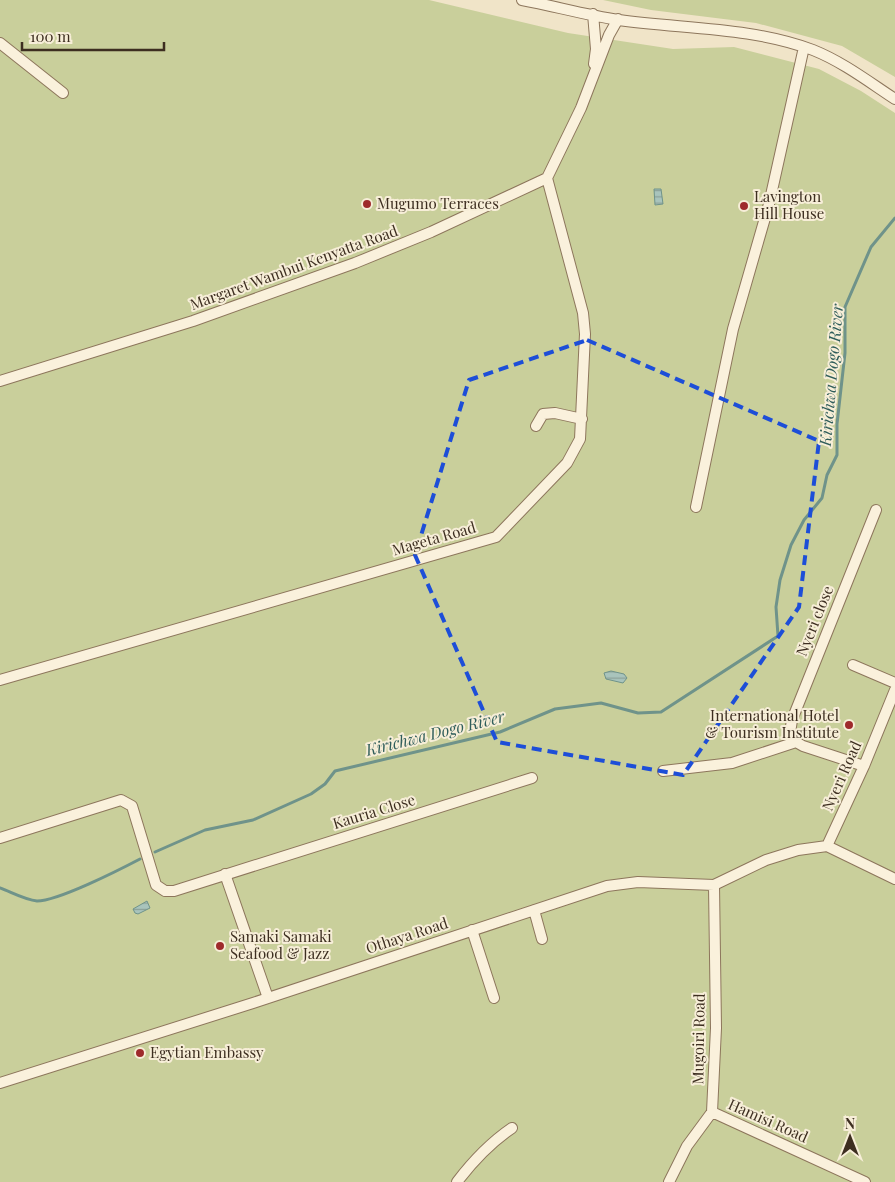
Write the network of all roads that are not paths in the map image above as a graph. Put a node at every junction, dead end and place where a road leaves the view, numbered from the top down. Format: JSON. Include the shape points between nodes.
{"nodes":[{"id":1,"x":522,"y":0,"type":"edge"},
{"id":2,"x":593,"y":14,"type":"junction"},
{"id":3,"x":618,"y":20,"type":"junction"},
{"id":4,"x":0,"y":43,"type":"edge"},
{"id":5,"x":804,"y":47,"type":"junction"},
{"id":6,"x":591,"y":82,"type":"junction"},
{"id":7,"x":64,"y":93,"type":"dead end"},
{"id":8,"x":895,"y":99,"type":"edge"},
{"id":9,"x":547,"y":178,"type":"junction"},
{"id":10,"x":0,"y":381,"type":"edge"},
{"id":11,"x":582,"y":419,"type":"junction"},
{"id":12,"x":536,"y":426,"type":"dead end"},
{"id":13,"x":696,"y":507,"type":"dead end"},
{"id":14,"x":876,"y":510,"type":"dead end"},
{"id":15,"x":853,"y":665,"type":"dead end"},
{"id":16,"x":0,"y":680,"type":"edge"},
{"id":17,"x":895,"y":683,"type":"edge"},
{"id":18,"x":895,"y":690,"type":"edge"},
{"id":19,"x":796,"y":742,"type":"junction"},
{"id":20,"x":864,"y":766,"type":"junction"},
{"id":21,"x":662,"y":771,"type":"dead end"},
{"id":22,"x":532,"y":778,"type":"dead end"},
{"id":23,"x":0,"y":838,"type":"edge"},
{"id":24,"x":827,"y":846,"type":"junction"},
{"id":25,"x":225,"y":874,"type":"junction"},
{"id":26,"x":895,"y":879,"type":"edge"},
{"id":27,"x":714,"y":885,"type":"junction"},
{"id":28,"x":534,"y":910,"type":"junction"},
{"id":29,"x":472,"y":930,"type":"junction"},
{"id":30,"x":542,"y":939,"type":"dead end"},
{"id":31,"x":268,"y":998,"type":"junction"},
{"id":32,"x":494,"y":998,"type":"dead end"},
{"id":33,"x":0,"y":1083,"type":"edge"},
{"id":34,"x":712,"y":1112,"type":"junction"},
{"id":35,"x":512,"y":1128,"type":"dead end"},
{"id":36,"x":457,"y":1182,"type":"edge"},
{"id":37,"x":669,"y":1182,"type":"edge"},
{"id":38,"x":866,"y":1182,"type":"edge"}],
"edges":[{"from":1,"to":2,"type":"street"},
{"from":2,"to":3,"type":"street"},
{"from":2,"to":6,"type":"street","via":[[596,49]]},
{"from":3,"to":5,"type":"street","via":[[759,36]]},
{"from":3,"to":6,"type":"street"},
{"from":4,"to":7,"type":"street"},
{"from":5,"to":8,"type":"street","via":[[847,67]]},
{"from":5,"to":13,"type":"street","via":[[769,204],[733,329]]},
{"from":6,"to":9,"type":"street"},
{"from":9,"to":10,"type":"street","name":"Margaret Wambui Kenyatta Road","via":[[355,263],[193,321]]},
{"from":9,"to":11,"type":"street","name":"Mageta Road","via":[[583,313]]},
{"from":11,"to":12,"type":"street","via":[[550,412],[544,414]]},
{"from":11,"to":16,"type":"street","name":"Mageta Road","via":[[580,439],[567,463],[496,537]]},
{"from":14,"to":19,"type":"street","name":"Nyeri close","via":[[792,720],[790,733]]},
{"from":15,"to":17,"type":"street"},
{"from":18,"to":20,"type":"street","name":"Nyeri Road"},
{"from":19,"to":20,"type":"street"},
{"from":19,"to":21,"type":"street","via":[[732,763]]},
{"from":20,"to":24,"type":"street","name":"Nyeri Road"},
{"from":22,"to":25,"type":"street","name":"Kauria Close"},
{"from":23,"to":25,"type":"street","name":"Kauria Close","via":[[121,800],[132,806],[156,885],[160,889],[174,891]]},
{"from":24,"to":26,"type":"street"},
{"from":24,"to":27,"type":"street","name":"Othaya Road","via":[[798,850],[766,860]]},
{"from":25,"to":31,"type":"street"},
{"from":27,"to":28,"type":"street","name":"Othaya Road","via":[[621,882]]},
{"from":27,"to":34,"type":"street","name":"Mugoiri Road","via":[[716,1028]]},
{"from":28,"to":29,"type":"street","name":"Othaya Road"},
{"from":28,"to":30,"type":"street"},
{"from":29,"to":31,"type":"street","name":"Othaya Road"},
{"from":29,"to":32,"type":"street"},
{"from":31,"to":33,"type":"street","name":"Othaya Road"},
{"from":34,"to":37,"type":"street","via":[[687,1146]]},
{"from":34,"to":38,"type":"street","name":"Hamisi Road"},
{"from":35,"to":36,"type":"street","via":[[473,1161]]}]}
